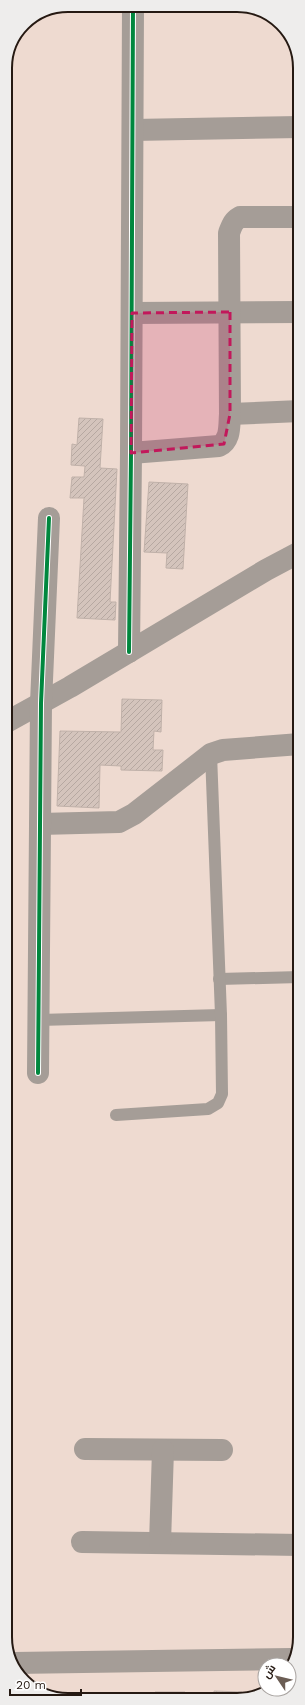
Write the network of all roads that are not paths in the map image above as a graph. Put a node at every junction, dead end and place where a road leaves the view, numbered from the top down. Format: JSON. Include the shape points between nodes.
{"nodes":[{"id":1,"x":133,"y":12,"type":"edge"},
{"id":2,"x":293,"y":127,"type":"edge"},
{"id":3,"x":133,"y":130,"type":"junction"},
{"id":4,"x":293,"y":217,"type":"edge"},
{"id":5,"x":230,"y":312,"type":"junction"},
{"id":6,"x":293,"y":312,"type":"edge"},
{"id":7,"x":132,"y":313,"type":"junction"},
{"id":8,"x":293,"y":411,"type":"edge"},
{"id":9,"x":230,"y":414,"type":"junction"},
{"id":10,"x":132,"y":453,"type":"junction"},
{"id":11,"x":49,"y":518,"type":"dead end"},
{"id":12,"x":293,"y":556,"type":"edge"},
{"id":13,"x":129,"y":652,"type":"junction"},
{"id":14,"x":41,"y":703,"type":"junction"},
{"id":15,"x":12,"y":719,"type":"edge"},
{"id":16,"x":293,"y":745,"type":"edge"},
{"id":17,"x":211,"y":754,"type":"junction"},
{"id":18,"x":40,"y":824,"type":"junction"},
{"id":19,"x":293,"y":977,"type":"edge"},
{"id":20,"x":219,"y":979,"type":"junction"},
{"id":21,"x":220,"y":1015,"type":"junction"},
{"id":22,"x":39,"y":1020,"type":"junction"},
{"id":23,"x":38,"y":1073,"type":"dead end"},
{"id":24,"x":116,"y":1115,"type":"dead end"},
{"id":25,"x":85,"y":1449,"type":"dead end"},
{"id":26,"x":163,"y":1450,"type":"junction"},
{"id":27,"x":222,"y":1450,"type":"dead end"},
{"id":28,"x":82,"y":1542,"type":"dead end"},
{"id":29,"x":160,"y":1543,"type":"junction"},
{"id":30,"x":293,"y":1545,"type":"edge"},
{"id":31,"x":257,"y":1660,"type":"edge"},
{"id":32,"x":18,"y":1663,"type":"edge"}],
"edges":[{"from":1,"to":3,"type":"street"},
{"from":2,"to":3,"type":"street"},
{"from":3,"to":7,"type":"street"},
{"from":4,"to":5,"type":"street","via":[[249,216],[235,219],[229,233]]},
{"from":5,"to":6,"type":"street"},
{"from":5,"to":7,"type":"street"},
{"from":5,"to":9,"type":"street"},
{"from":7,"to":10,"type":"street"},
{"from":8,"to":9,"type":"street"},
{"from":9,"to":10,"type":"street","via":[[227,439],[219,446]]},
{"from":10,"to":13,"type":"street"},
{"from":11,"to":14,"type":"street"},
{"from":12,"to":13,"type":"street"},
{"from":13,"to":14,"type":"street"},
{"from":14,"to":15,"type":"street"},
{"from":14,"to":18,"type":"street"},
{"from":16,"to":17,"type":"street","via":[[223,750]]},
{"from":17,"to":18,"type":"street","via":[[134,814],[119,822]]},
{"from":17,"to":20,"type":"lane"},
{"from":18,"to":22,"type":"street"},
{"from":19,"to":20,"type":"lane"},
{"from":20,"to":21,"type":"lane"},
{"from":21,"to":22,"type":"lane"},
{"from":21,"to":24,"type":"lane","via":[[222,1094],[218,1103],[208,1109],[195,1111]]},
{"from":22,"to":23,"type":"street"},
{"from":25,"to":26,"type":"street"},
{"from":26,"to":27,"type":"street"},
{"from":26,"to":29,"type":"street"},
{"from":28,"to":29,"type":"street"},
{"from":29,"to":30,"type":"street"},
{"from":31,"to":32,"type":"street"}]}
